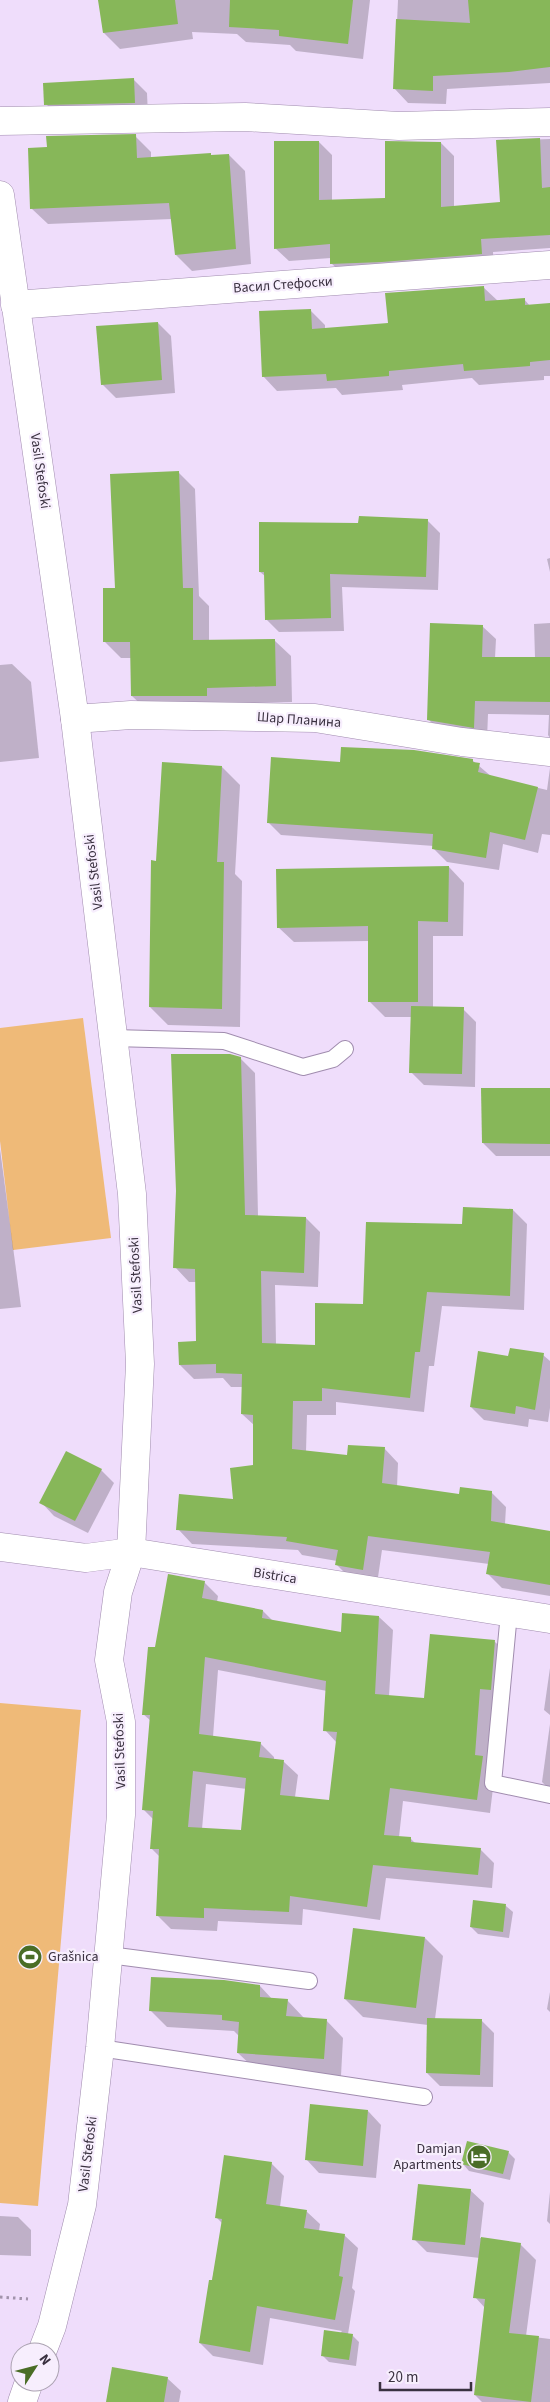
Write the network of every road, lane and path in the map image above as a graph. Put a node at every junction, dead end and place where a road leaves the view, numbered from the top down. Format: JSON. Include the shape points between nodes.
{"nodes":[{"id":1,"x":0,"y":121,"type":"edge"},
{"id":2,"x":550,"y":122,"type":"edge"},
{"id":3,"x":0,"y":195,"type":"edge"},
{"id":4,"x":550,"y":265,"type":"edge"},
{"id":5,"x":15,"y":305,"type":"junction"},
{"id":6,"x":75,"y":719,"type":"junction"},
{"id":7,"x":550,"y":752,"type":"edge"},
{"id":8,"x":114,"y":1038,"type":"junction"},
{"id":9,"x":345,"y":1049,"type":"dead end"},
{"id":10,"x":0,"y":1546,"type":"edge"},
{"id":11,"x":131,"y":1552,"type":"junction"},
{"id":12,"x":509,"y":1612,"type":"junction"},
{"id":13,"x":550,"y":1619,"type":"edge"},
{"id":14,"x":550,"y":1795,"type":"edge"},
{"id":15,"x":109,"y":1955,"type":"junction"},
{"id":16,"x":309,"y":1981,"type":"dead end"},
{"id":17,"x":100,"y":2048,"type":"junction"},
{"id":18,"x":424,"y":2097,"type":"dead end"},
{"id":19,"x":46,"y":2342,"type":"edge"}],
"edges":[{"from":1,"to":2,"type":"street","via":[[245,117],[399,126]]},
{"from":3,"to":5,"type":"street","name":"Vasil Stefoski"},
{"from":4,"to":5,"type":"street","name":"Васил Стефоски"},
{"from":5,"to":6,"type":"street","name":"Vasil Stefoski"},
{"from":6,"to":7,"type":"street","name":"Шар Планина","via":[[131,714],[315,718],[462,742]]},
{"from":6,"to":8,"type":"street","name":"Vasil Stefoski"},
{"from":8,"to":9,"type":"lane","via":[[224,1041],[303,1066],[334,1059]]},
{"from":8,"to":11,"type":"street","name":"Vasil Stefoski","via":[[132,1194],[140,1364]]},
{"from":10,"to":11,"type":"street","name":"Bistrica","via":[[86,1558]]},
{"from":11,"to":12,"type":"street","name":"Bistrica"},
{"from":11,"to":15,"type":"street","name":"Vasil Stefoski","via":[[118,1592],[109,1660],[121,1731],[121,1815]]},
{"from":12,"to":13,"type":"street","name":"Bistrica"},
{"from":12,"to":14,"type":"lane","via":[[493,1784]]},
{"from":15,"to":16,"type":"lane"},
{"from":15,"to":17,"type":"street","name":"Vasil Stefoski"},
{"from":17,"to":18,"type":"lane"},
{"from":17,"to":19,"type":"street","name":"Vasil Stefoski","via":[[82,2205]]}]}
